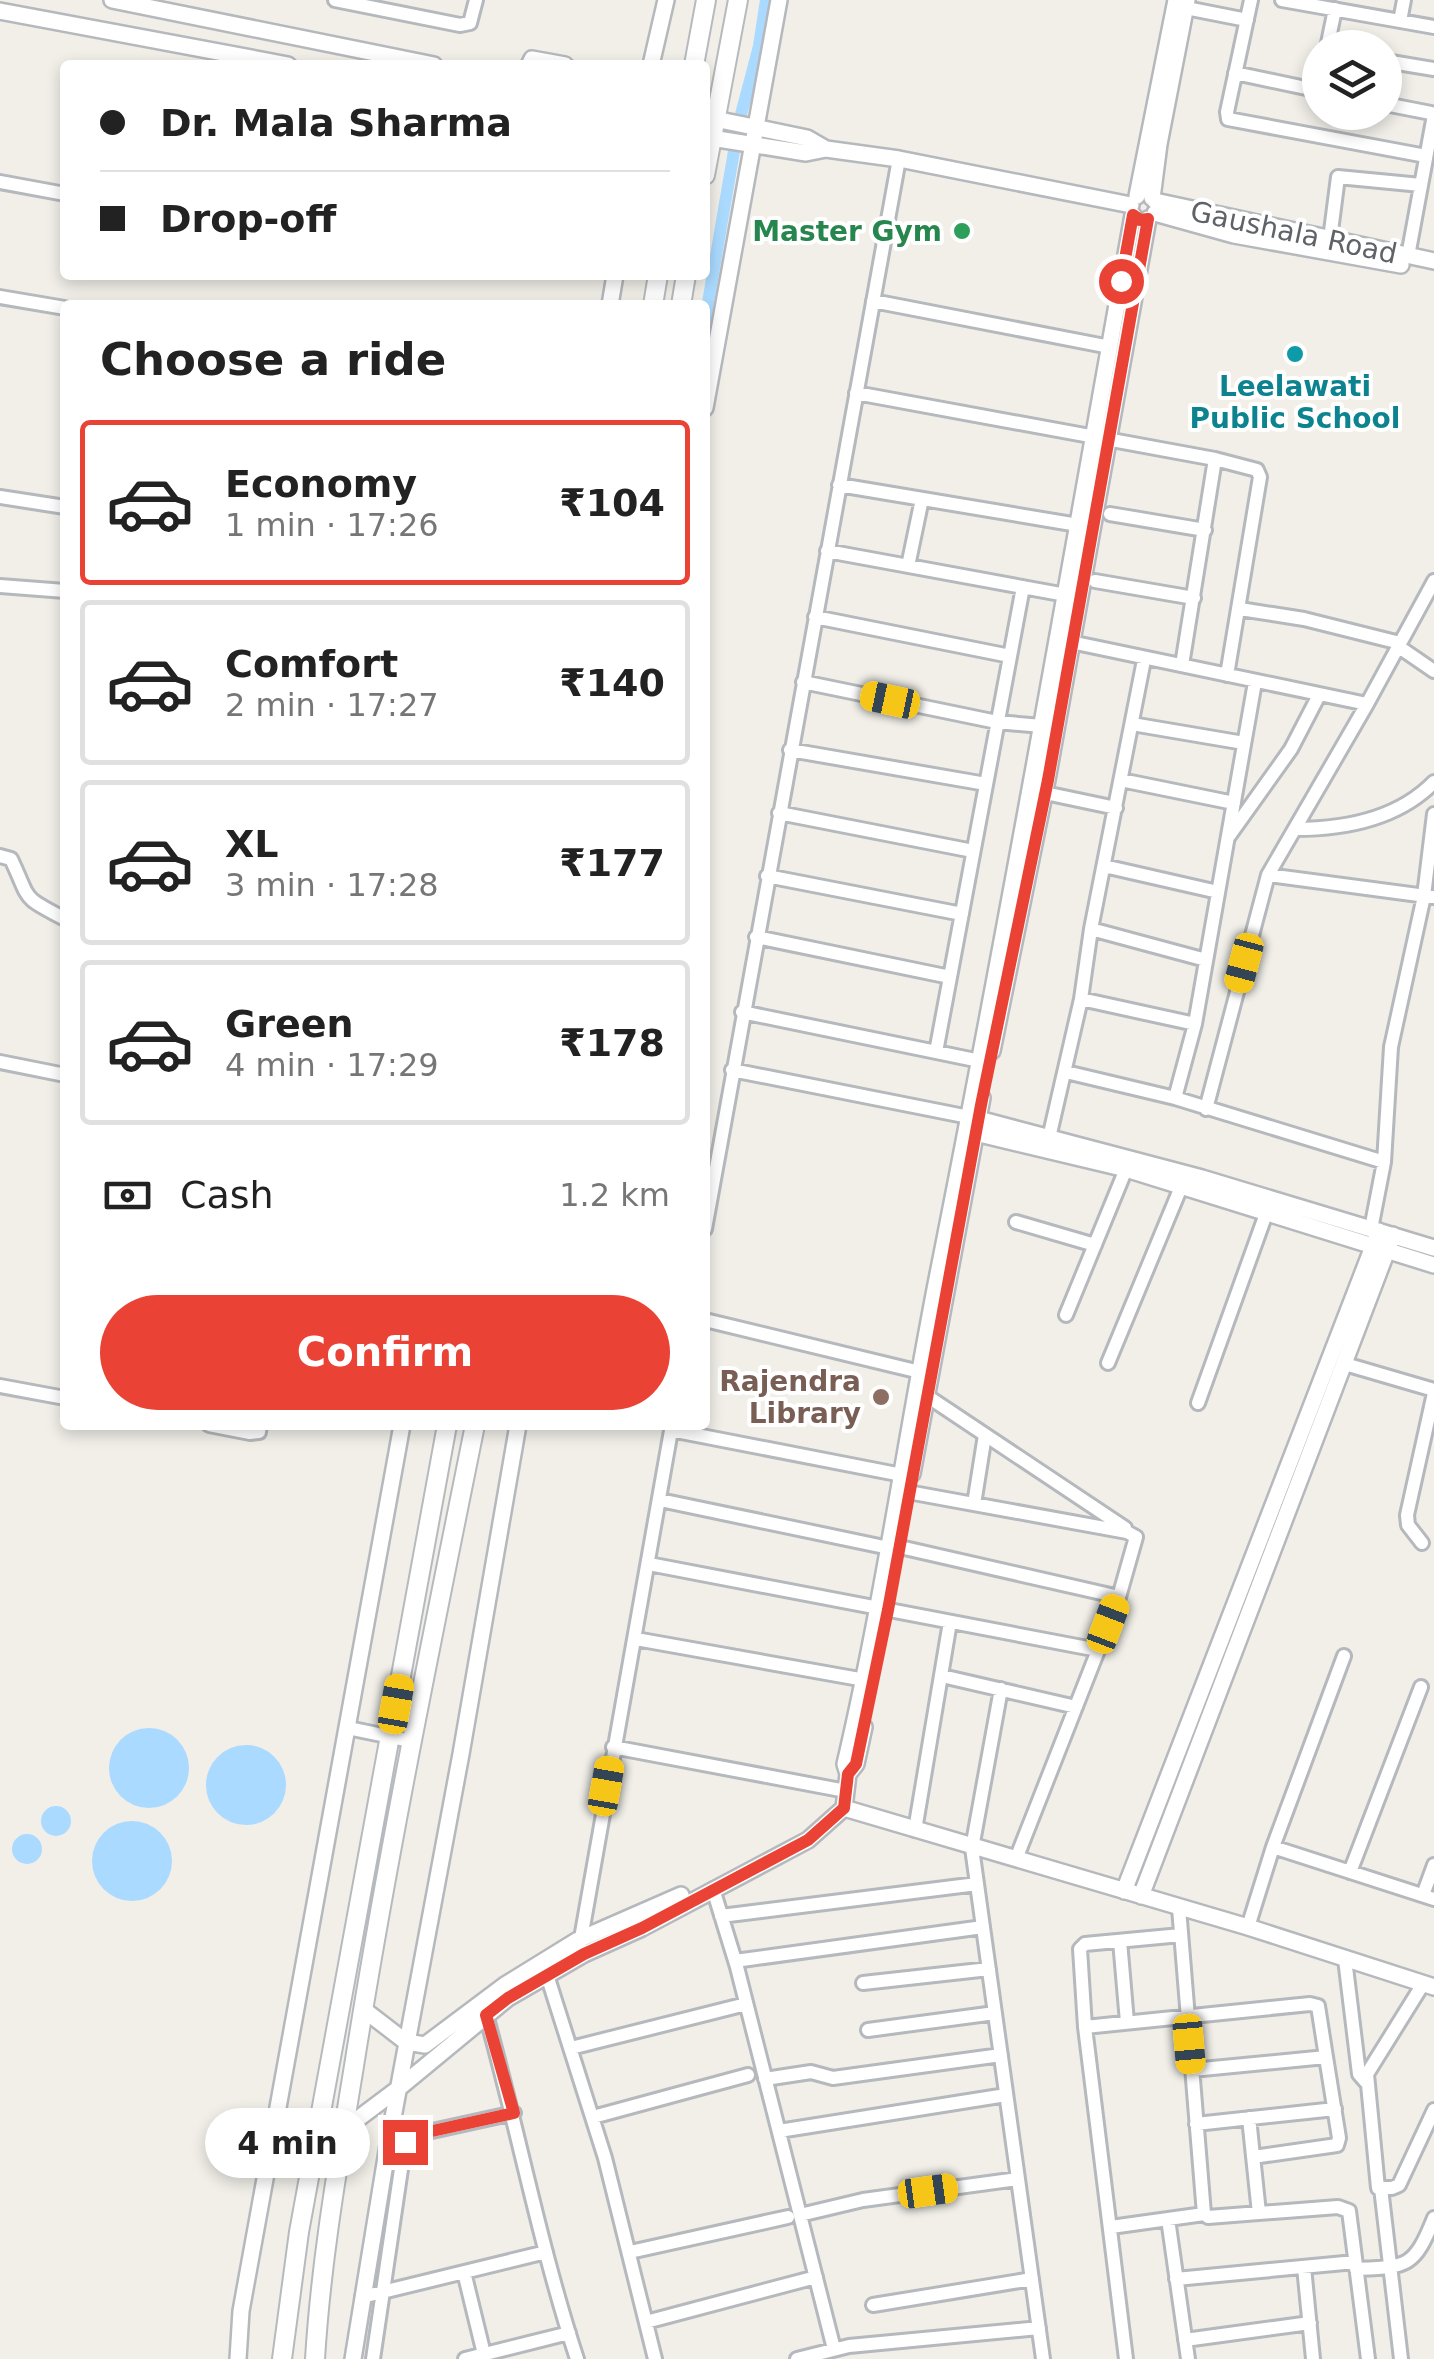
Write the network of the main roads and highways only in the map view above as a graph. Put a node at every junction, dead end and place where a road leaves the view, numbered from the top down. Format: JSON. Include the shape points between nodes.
{"nodes":[{"id":1,"x":706,"y":0,"type":"edge"},
{"id":2,"x":738,"y":0,"type":"edge"},
{"id":3,"x":695,"y":60,"type":"edge"},
{"id":4,"x":729,"y":131,"type":"edge"},
{"id":5,"x":710,"y":165,"type":"edge"},
{"id":6,"x":446,"y":1430,"type":"edge"},
{"id":7,"x":473,"y":1430,"type":"edge"},
{"id":8,"x":282,"y":2359,"type":"edge"},
{"id":9,"x":315,"y":2359,"type":"edge"}],
"edges":[{"from":1,"to":3,"type":"main road"},
{"from":2,"to":4,"type":"main road"},
{"from":4,"to":5,"type":"main road"},
{"from":6,"to":8,"type":"main road","via":[[299,2232]]},
{"from":7,"to":9,"type":"main road","via":[[363,2009],[320,2285]]}]}
